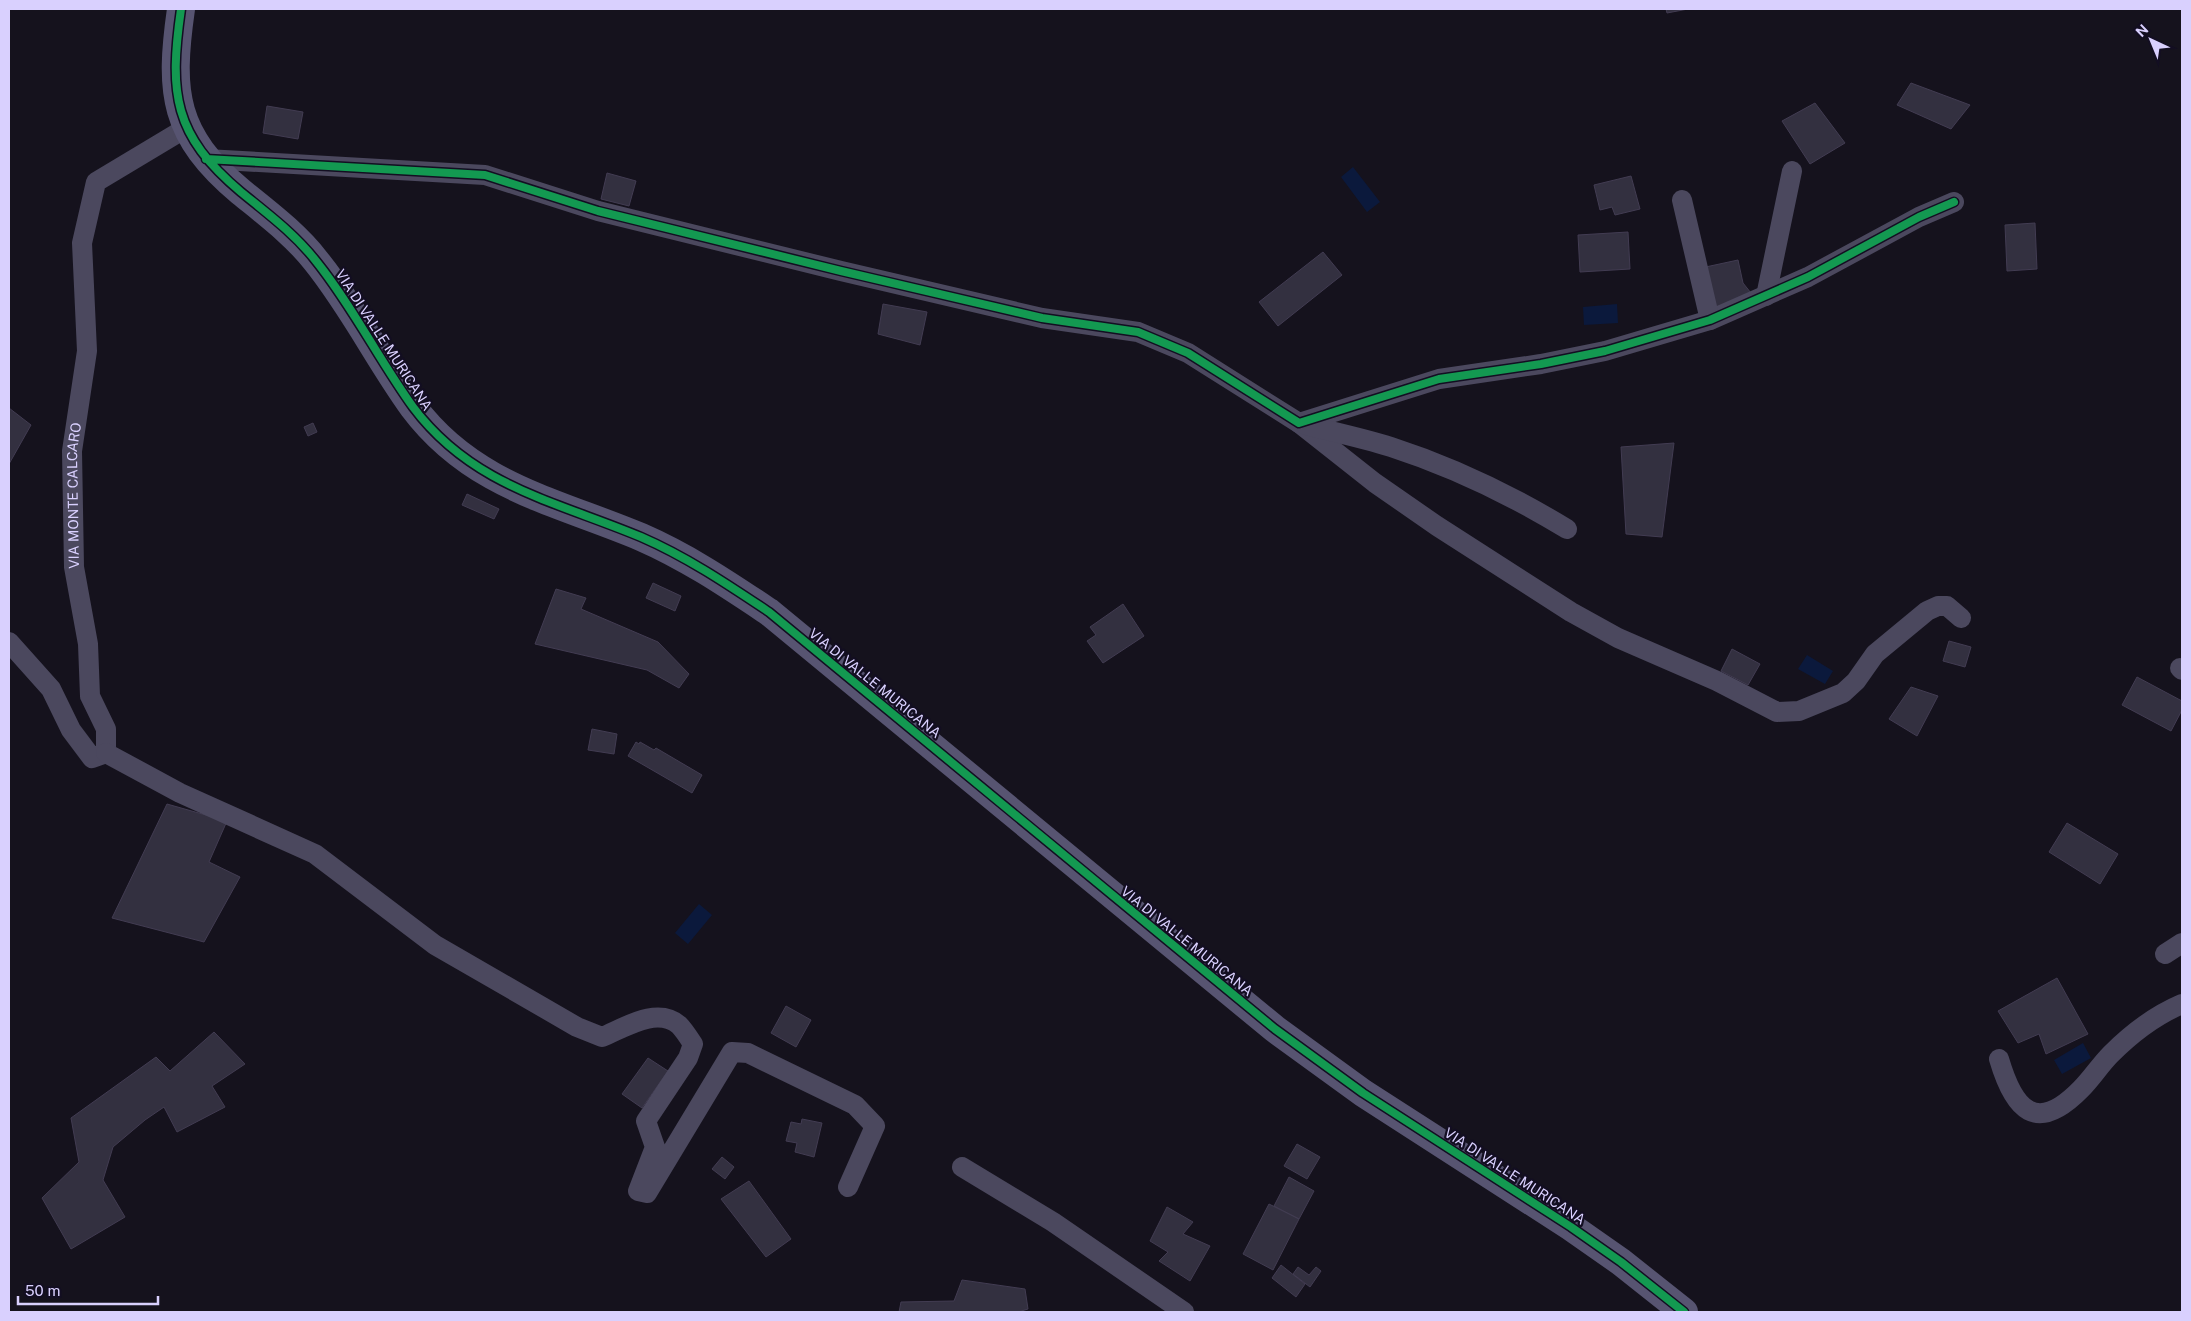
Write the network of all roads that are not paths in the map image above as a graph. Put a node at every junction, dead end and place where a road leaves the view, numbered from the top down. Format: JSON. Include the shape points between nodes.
{"nodes":[{"id":1,"x":181,"y":9,"type":"edge"},
{"id":2,"x":186,"y":128,"type":"junction"},
{"id":3,"x":206,"y":159,"type":"junction"},
{"id":4,"x":1792,"y":171,"type":"dead end"},
{"id":5,"x":1682,"y":200,"type":"dead end"},
{"id":6,"x":1954,"y":202,"type":"dead end"},
{"id":7,"x":1766,"y":296,"type":"junction"},
{"id":8,"x":1710,"y":320,"type":"junction"},
{"id":9,"x":1299,"y":423,"type":"junction"},
{"id":10,"x":1567,"y":528,"type":"dead end"},
{"id":11,"x":1961,"y":618,"type":"dead end"},
{"id":12,"x":9,"y":642,"type":"edge"},
{"id":13,"x":106,"y":753,"type":"junction"},
{"id":14,"x":2182,"y":943,"type":"edge"},
{"id":15,"x":2165,"y":954,"type":"dead end"},
{"id":16,"x":2182,"y":1004,"type":"edge"},
{"id":17,"x":1999,"y":1059,"type":"dead end"},
{"id":18,"x":962,"y":1167,"type":"dead end"},
{"id":19,"x":848,"y":1186,"type":"dead end"},
{"id":20,"x":1184,"y":1312,"type":"edge"},
{"id":21,"x":1684,"y":1312,"type":"edge"}],
"edges":[{"from":1,"to":2,"type":"street","name":"VIA DI VALLE MURICANA","via":[[176,78],[179,106]]},
{"from":2,"to":3,"type":"street","name":"VIA DI VALLE MURICANA"},
{"from":2,"to":13,"type":"street","name":"VIA MONTE CALCARO","via":[[96,182],[82,243],[87,351],[72,452],[74,567],[88,644],[90,696],[106,729]]},
{"from":3,"to":9,"type":"street","via":[[485,175],[591,209],[822,267],[1042,318],[1138,332],[1188,353]]},
{"from":3,"to":21,"type":"street","name":"VIA DI VALLE MURICANA","via":[[304,246],[335,286],[413,407],[436,436],[456,453],[524,493],[686,558],[769,612],[1275,1029],[1380,1104],[1571,1227]]},
{"from":4,"to":7,"type":"street"},
{"from":5,"to":8,"type":"street"},
{"from":6,"to":7,"type":"street"},
{"from":7,"to":8,"type":"street"},
{"from":8,"to":9,"type":"street","via":[[1605,351],[1439,379]]},
{"from":9,"to":10,"type":"street","via":[[1390,446],[1444,466],[1491,486]]},
{"from":9,"to":11,"type":"street","via":[[1437,526],[1583,619],[1618,638],[1717,680],[1777,712],[1799,711],[1843,693],[1875,654],[1926,610],[1947,606]]},
{"from":12,"to":13,"type":"street","via":[[51,689],[71,730],[92,758]]},
{"from":13,"to":19,"type":"street","via":[[180,793],[315,854],[436,945],[577,1028],[602,1036],[651,1017],[662,1017],[678,1025],[693,1044],[688,1058],[646,1121],[655,1147],[638,1191],[647,1193],[732,1052],[748,1053],[855,1105],[875,1126]]},
{"from":14,"to":15,"type":"street"},
{"from":16,"to":17,"type":"street","via":[[2160,1015],[2122,1044],[2076,1094],[2053,1110],[2035,1113],[2020,1105],[2010,1091]]},
{"from":18,"to":20,"type":"street","via":[[1053,1222]]}]}
